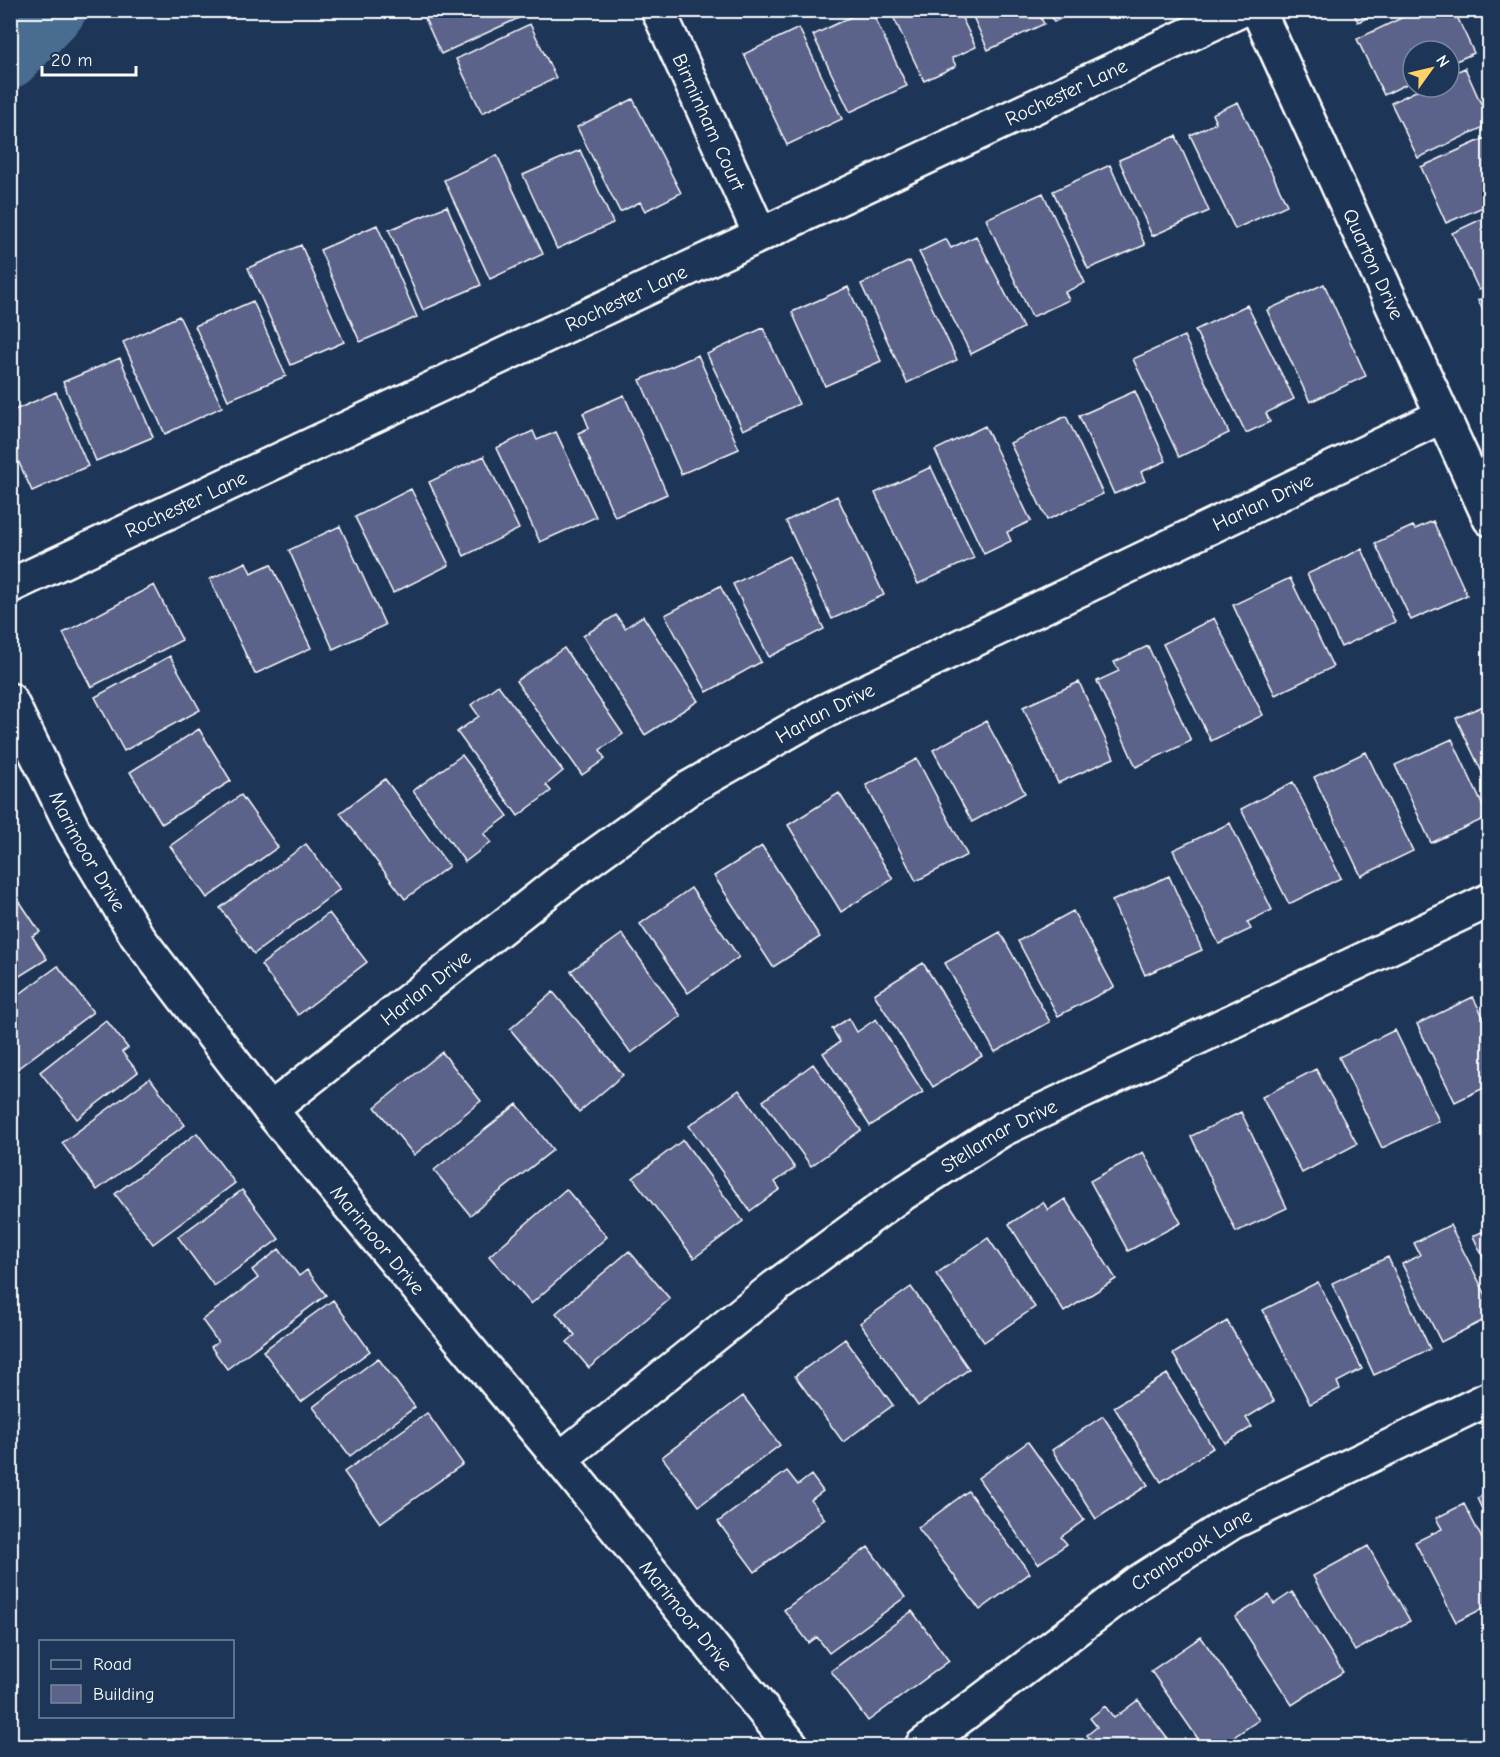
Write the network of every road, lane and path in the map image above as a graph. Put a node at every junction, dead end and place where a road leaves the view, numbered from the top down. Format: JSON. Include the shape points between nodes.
{"nodes":[{"id":1,"x":658,"y":10,"type":"edge"},
{"id":2,"x":1241,"y":10,"type":"edge"},
{"id":3,"x":1258,"y":10,"type":"edge"},
{"id":4,"x":760,"y":234,"type":"junction"},
{"id":5,"x":1442,"y":416,"type":"junction"},
{"id":6,"x":1490,"y":519,"type":"edge"},
{"id":7,"x":10,"y":586,"type":"edge"},
{"id":8,"x":10,"y":700,"type":"edge"},
{"id":9,"x":1490,"y":900,"type":"edge"},
{"id":10,"x":270,"y":1110,"type":"junction"},
{"id":11,"x":1490,"y":1398,"type":"edge"},
{"id":12,"x":560,"y":1459,"type":"junction"},
{"id":13,"x":792,"y":1746,"type":"edge"},
{"id":14,"x":922,"y":1746,"type":"edge"}],
"edges":[{"from":1,"to":4,"type":"street","name":"Birminham Court"},
{"from":2,"to":4,"type":"street","name":"Rochester Lane"},
{"from":3,"to":5,"type":"street","name":"Quarton Drive"},
{"from":4,"to":7,"type":"street","name":"Rochester Lane"},
{"from":5,"to":6,"type":"street","name":"Quarton Drive"},
{"from":5,"to":10,"type":"street","name":"Harlan Drive","via":[[823,712],[689,788],[572,872]]},
{"from":8,"to":10,"type":"street","name":"Marimoor Drive","via":[[74,831],[137,936]]},
{"from":9,"to":12,"type":"street","name":"Stellamar Drive","via":[[1003,1129],[896,1198],[775,1287]]},
{"from":10,"to":12,"type":"street","name":"Marimoor Drive"},
{"from":11,"to":14,"type":"street","name":"Cranbrook Lane","via":[[1231,1523],[1137,1583]]},
{"from":12,"to":13,"type":"street","name":"Marimoor Drive"}]}
